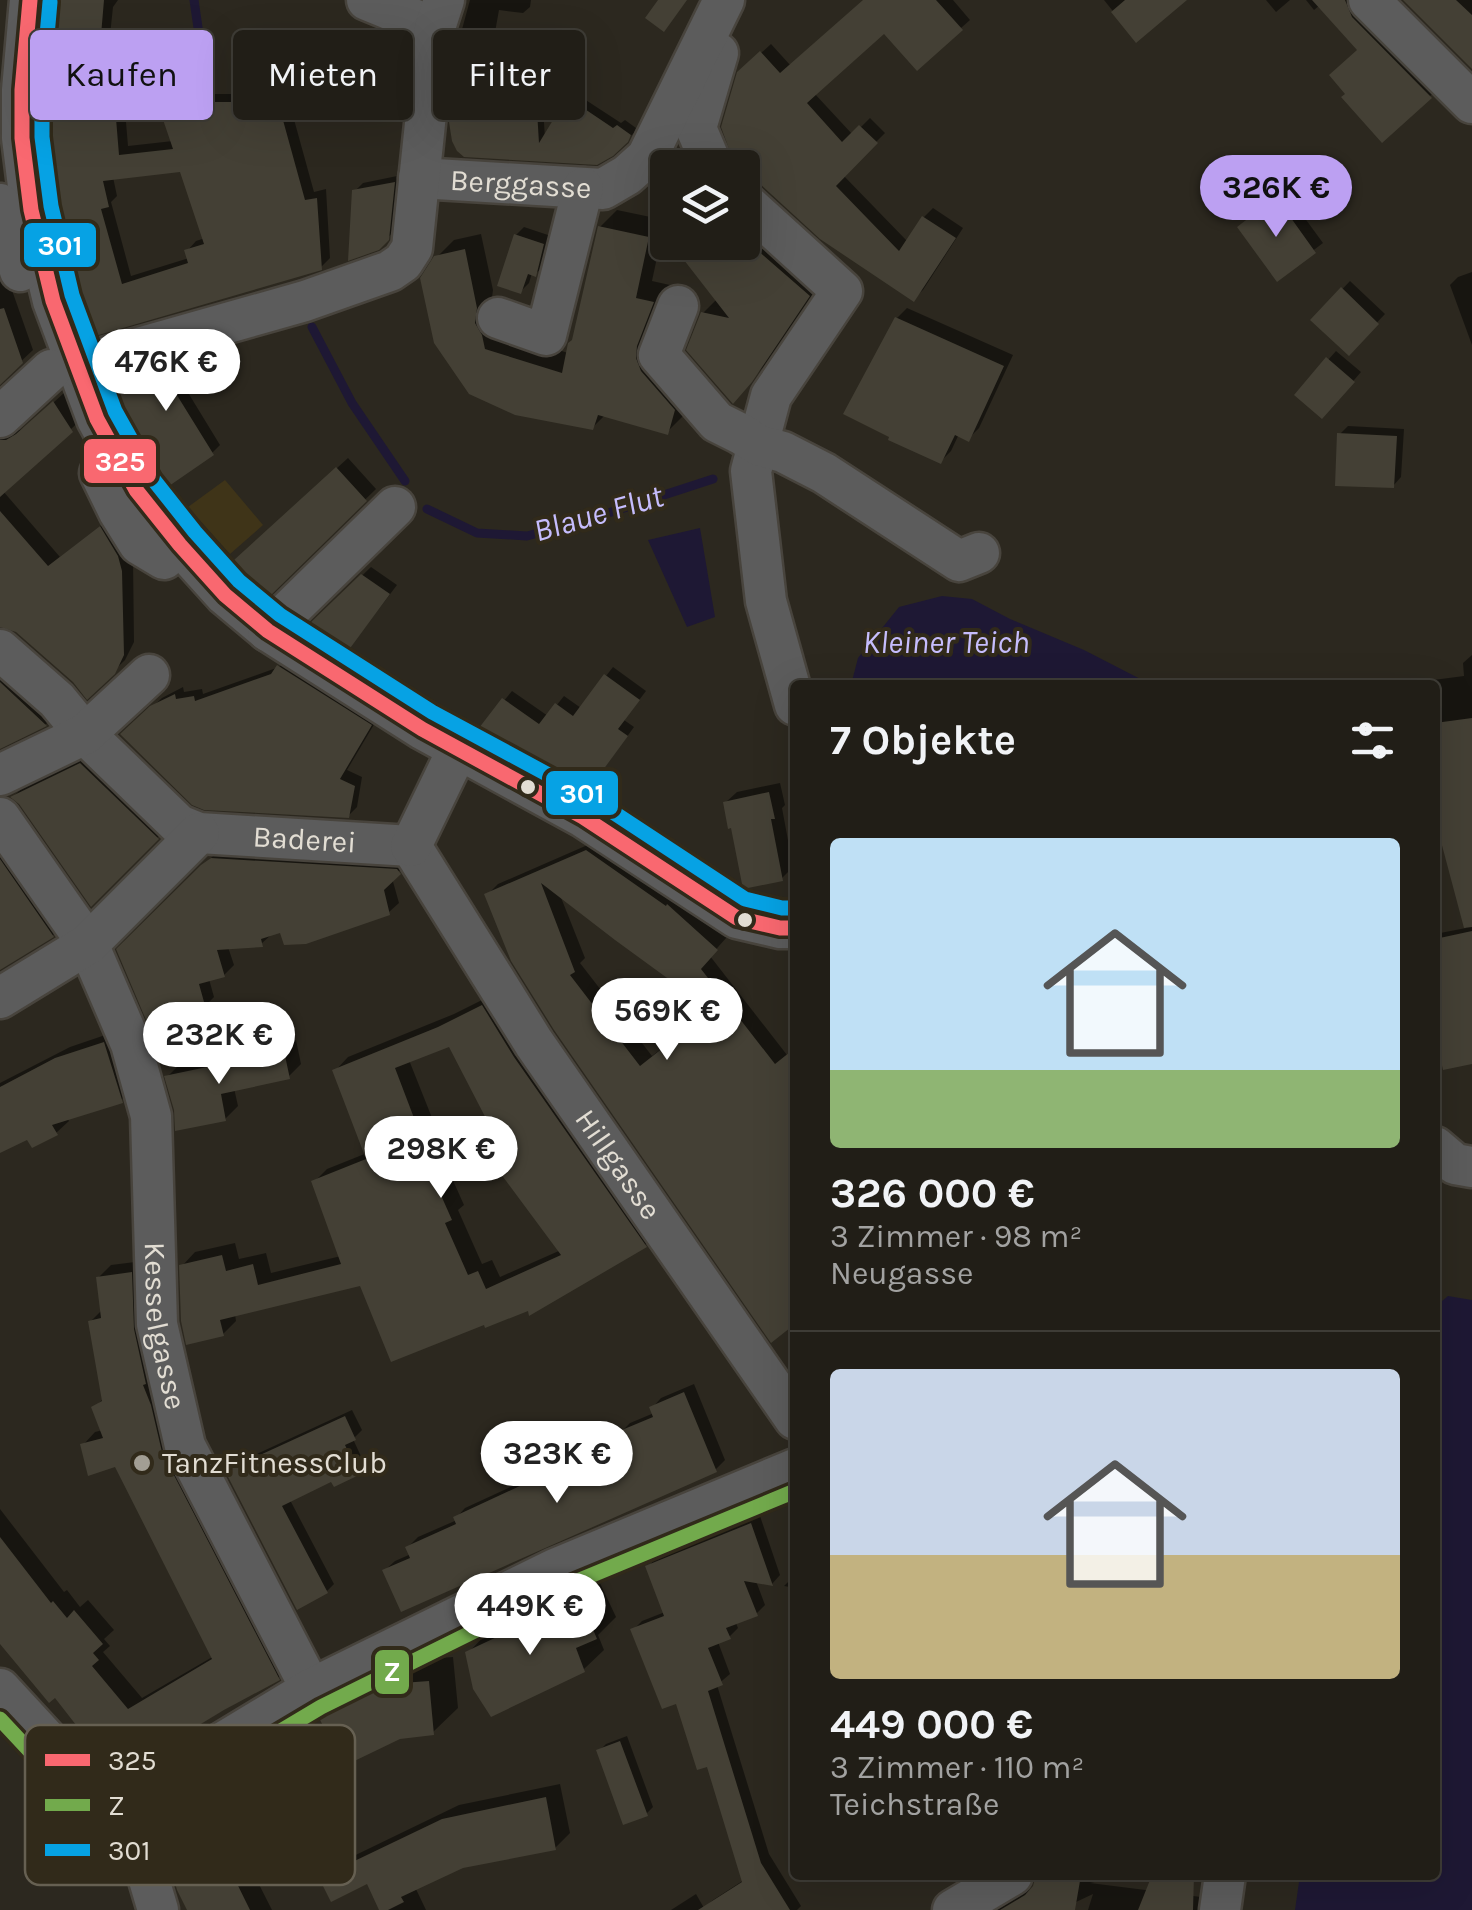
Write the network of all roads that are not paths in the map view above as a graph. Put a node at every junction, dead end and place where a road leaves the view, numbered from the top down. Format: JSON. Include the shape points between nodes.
{"nodes":[{"id":1,"x":30,"y":0,"type":"edge"},
{"id":2,"x":367,"y":0,"type":"edge"},
{"id":3,"x":724,"y":0,"type":"edge"},
{"id":4,"x":733,"y":0,"type":"edge"},
{"id":5,"x":1369,"y":0,"type":"edge"},
{"id":6,"x":440,"y":14,"type":"edge"},
{"id":7,"x":1472,"y":103,"type":"edge"},
{"id":8,"x":705,"y":150,"type":"edge"},
{"id":9,"x":419,"y":178,"type":"junction"},
{"id":10,"x":583,"y":188,"type":"junction"},
{"id":11,"x":0,"y":204,"type":"edge"},
{"id":12,"x":760,"y":216,"type":"edge"},
{"id":13,"x":678,"y":306,"type":"dead end"},
{"id":14,"x":498,"y":318,"type":"dead end"},
{"id":15,"x":63,"y":368,"type":"junction"},
{"id":16,"x":10,"y":408,"type":"edge"},
{"id":17,"x":758,"y":446,"type":"junction"},
{"id":18,"x":395,"y":507,"type":"dead end"},
{"id":19,"x":180,"y":545,"type":"junction"},
{"id":20,"x":978,"y":552,"type":"dead end"},
{"id":21,"x":268,"y":630,"type":"junction"},
{"id":22,"x":0,"y":650,"type":"edge"},
{"id":23,"x":150,"y":676,"type":"dead end"},
{"id":24,"x":790,"y":687,"type":"edge"},
{"id":25,"x":84,"y":734,"type":"junction"},
{"id":26,"x":458,"y":749,"type":"junction"},
{"id":27,"x":0,"y":775,"type":"edge"},
{"id":28,"x":0,"y":818,"type":"edge"},
{"id":29,"x":199,"y":833,"type":"junction"},
{"id":30,"x":411,"y":846,"type":"junction"},
{"id":31,"x":790,"y":928,"type":"edge"},
{"id":32,"x":88,"y":944,"type":"junction"},
{"id":33,"x":0,"y":998,"type":"edge"},
{"id":34,"x":790,"y":1412,"type":"edge"},
{"id":35,"x":790,"y":1471,"type":"edge"},
{"id":36,"x":310,"y":1688,"type":"junction"},
{"id":37,"x":0,"y":1689,"type":"edge"},
{"id":38,"x":33,"y":1725,"type":"edge"},
{"id":39,"x":249,"y":1725,"type":"edge"},
{"id":40,"x":1004,"y":1880,"type":"edge"},
{"id":41,"x":1224,"y":1880,"type":"edge"},
{"id":42,"x":151,"y":1885,"type":"edge"},
{"id":43,"x":158,"y":1910,"type":"edge"},
{"id":44,"x":953,"y":1910,"type":"edge"},
{"id":45,"x":1220,"y":1910,"type":"edge"}],
"edges":[{"from":1,"to":15,"type":"street","via":[[22,138]]},
{"from":2,"to":6,"type":"street"},
{"from":3,"to":10,"type":"street","name":"Berggasse","via":[[647,157],[603,189]]},
{"from":4,"to":8,"type":"street","via":[[696,128]]},
{"from":5,"to":7,"type":"street"},
{"from":6,"to":9,"type":"street","name":"Berggasse"},
{"from":9,"to":10,"type":"street","name":"Berggasse"},
{"from":9,"to":15,"type":"street","via":[[412,248],[390,271]]},
{"from":10,"to":14,"type":"street","via":[[546,335]]},
{"from":11,"to":15,"type":"street"},
{"from":12,"to":17,"type":"street","via":[[842,291],[771,396]]},
{"from":13,"to":17,"type":"street","via":[[659,354],[717,422]]},
{"from":15,"to":16,"type":"street"},
{"from":15,"to":19,"type":"street","via":[[136,490]]},
{"from":15,"to":19,"type":"street","via":[[119,512],[139,544],[164,559]]},
{"from":17,"to":20,"type":"street","via":[[824,473],[958,561]]},
{"from":17,"to":24,"type":"street","via":[[751,471],[766,601]]},
{"from":18,"to":21,"type":"street"},
{"from":19,"to":21,"type":"street"},
{"from":21,"to":26,"type":"street"},
{"from":22,"to":25,"type":"street","via":[[58,700]]},
{"from":23,"to":25,"type":"street"},
{"from":25,"to":27,"type":"street"},
{"from":25,"to":29,"type":"street","via":[[179,824]]},
{"from":26,"to":30,"type":"street"},
{"from":26,"to":31,"type":"street","via":[[583,817],[737,918]]},
{"from":28,"to":32,"type":"street","name":"Kesselgasse"},
{"from":29,"to":30,"type":"street","name":"Baderei"},
{"from":29,"to":32,"type":"street"},
{"from":30,"to":34,"type":"street","name":"Hillgasse","via":[[534,1043]]},
{"from":32,"to":33,"type":"street"},
{"from":32,"to":36,"type":"street","name":"Kesselgasse","via":[[131,1044],[151,1116],[158,1324],[185,1446]]},
{"from":35,"to":36,"type":"street","via":[[554,1568]]},
{"from":36,"to":39,"type":"street"},
{"from":37,"to":38,"type":"street"},
{"from":40,"to":44,"type":"street"},
{"from":41,"to":45,"type":"street"},
{"from":42,"to":43,"type":"street"}]}
